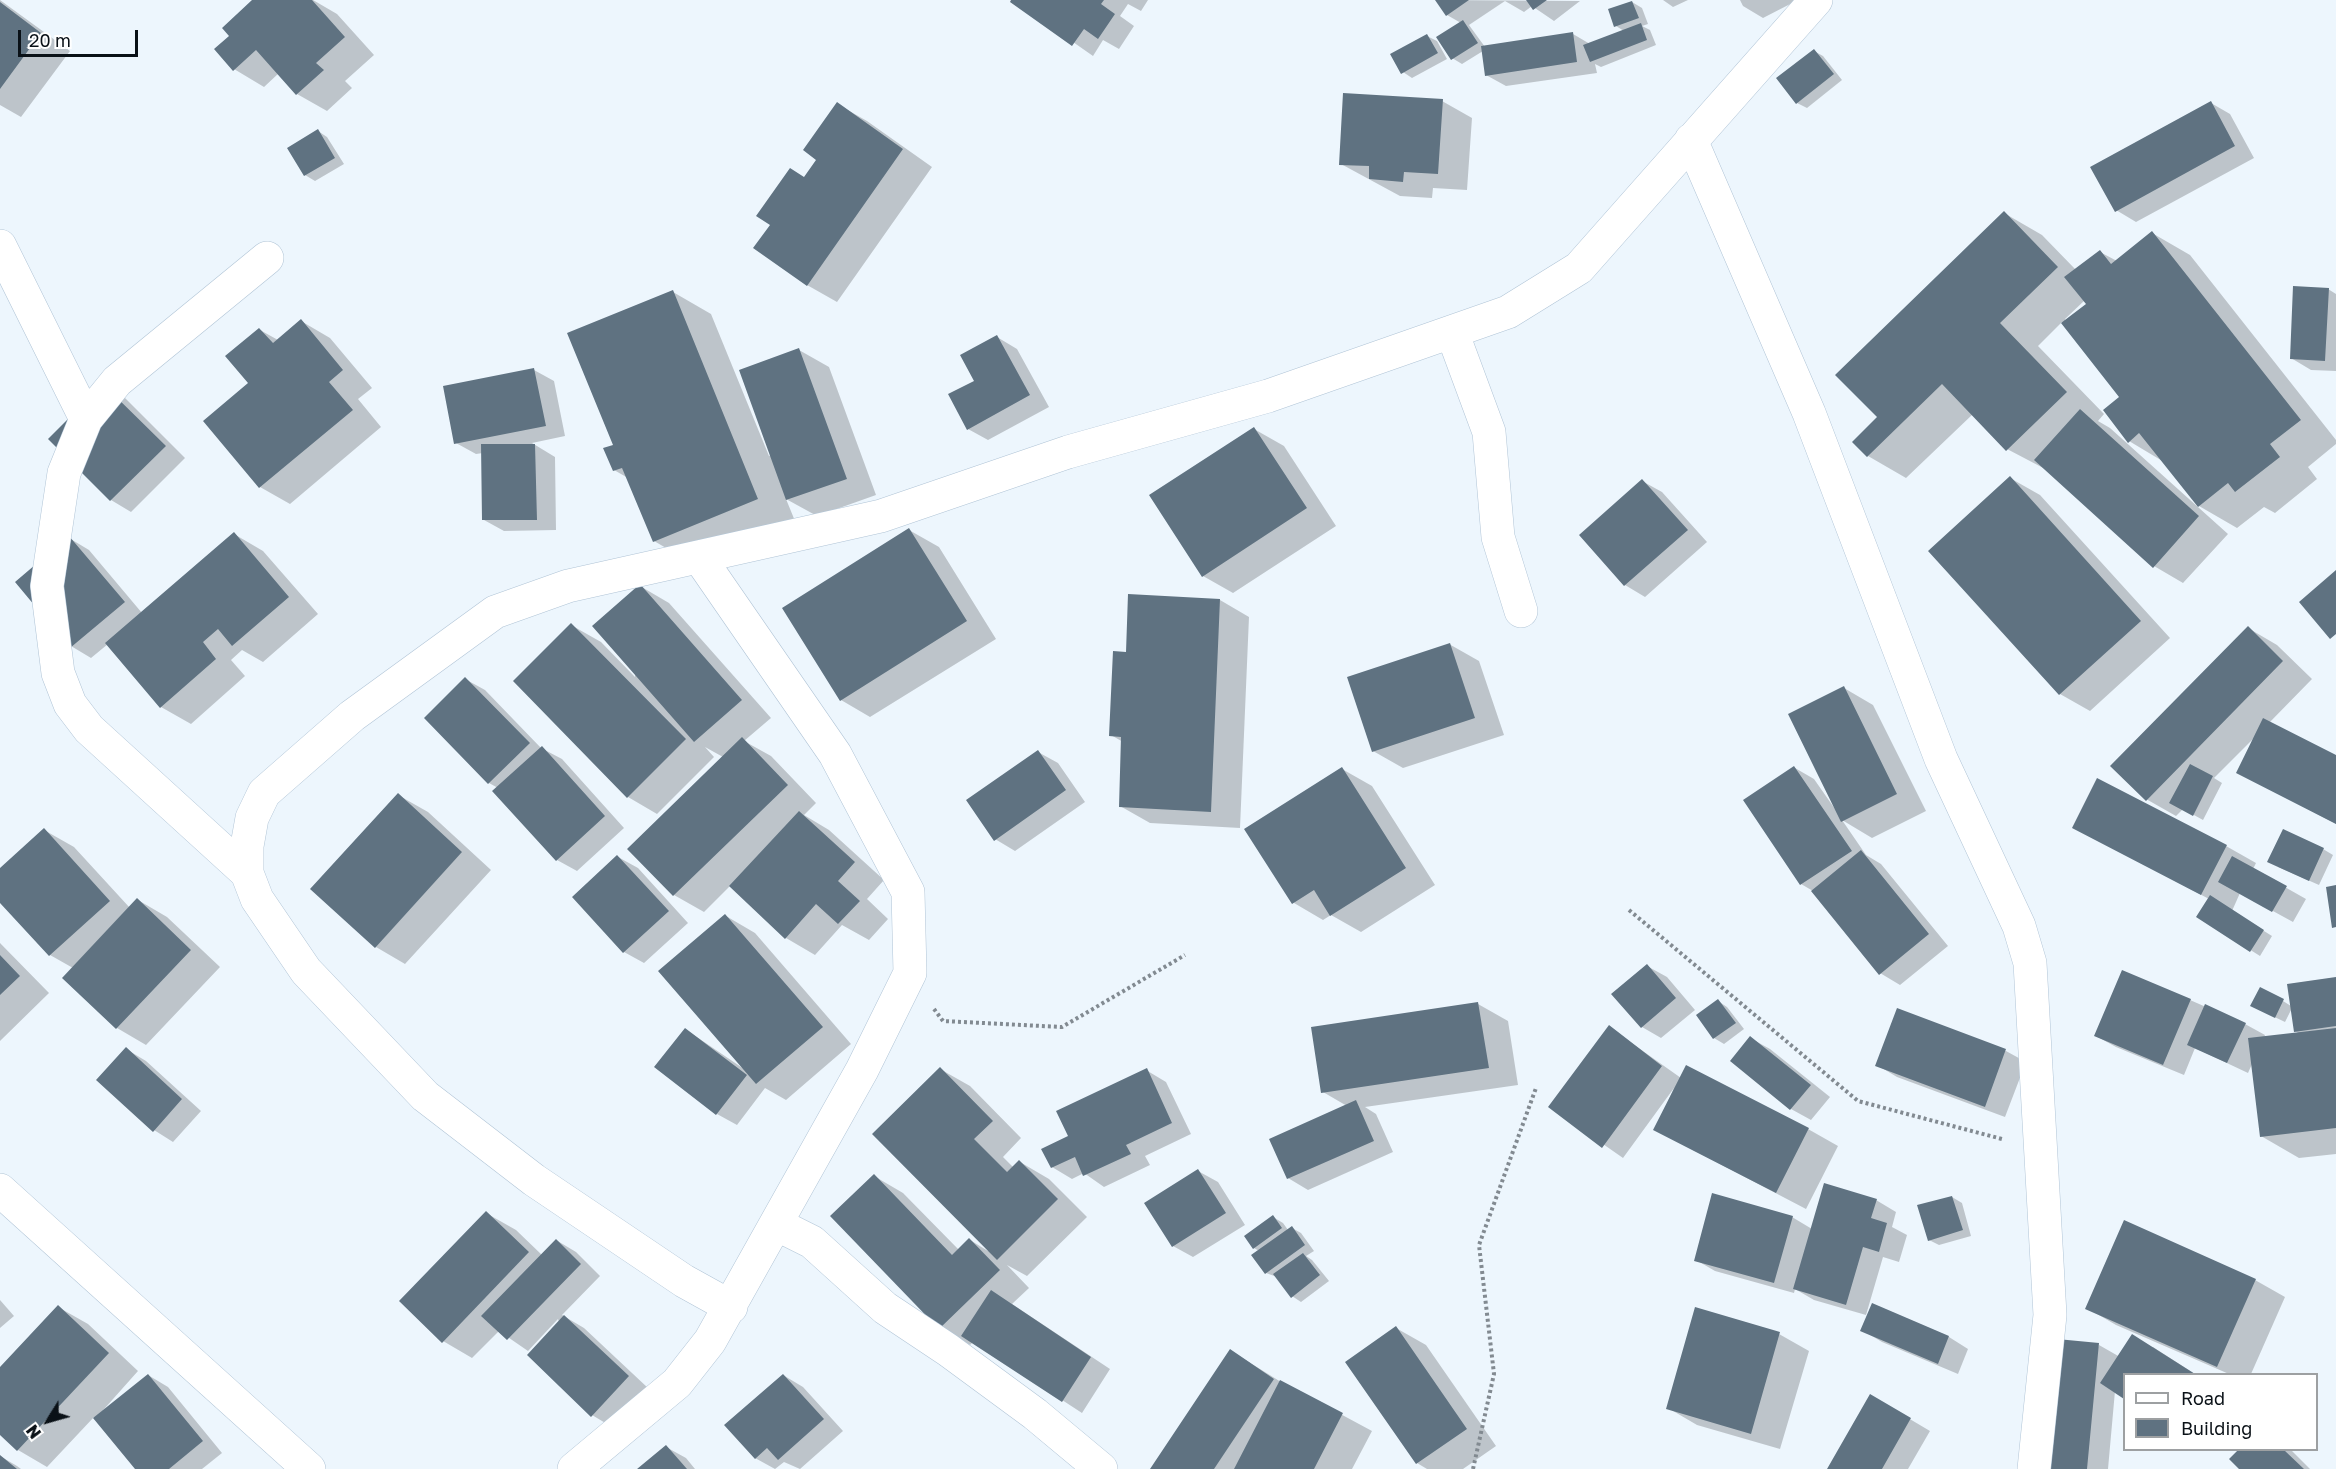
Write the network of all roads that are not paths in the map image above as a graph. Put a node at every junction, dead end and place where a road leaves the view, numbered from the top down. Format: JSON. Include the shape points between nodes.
{"nodes":[{"id":1,"x":1816,"y":0,"type":"edge"},
{"id":2,"x":1691,"y":140,"type":"junction"},
{"id":3,"x":0,"y":246,"type":"edge"},
{"id":4,"x":267,"y":258,"type":"dead end"},
{"id":5,"x":1452,"y":332,"type":"junction"},
{"id":6,"x":86,"y":419,"type":"junction"},
{"id":7,"x":699,"y":557,"type":"junction"},
{"id":8,"x":1521,"y":611,"type":"dead end"},
{"id":9,"x":247,"y":873,"type":"junction"},
{"id":10,"x":0,"y":1190,"type":"edge"},
{"id":11,"x":776,"y":1224,"type":"junction"},
{"id":12,"x":731,"y":1307,"type":"junction"},
{"id":13,"x":309,"y":1469,"type":"edge"},
{"id":14,"x":574,"y":1469,"type":"edge"},
{"id":15,"x":1101,"y":1469,"type":"edge"},
{"id":16,"x":2034,"y":1469,"type":"edge"}],
"edges":[{"from":1,"to":2,"type":"street"},
{"from":2,"to":5,"type":"street","via":[[1579,268],[1508,312]]},
{"from":2,"to":16,"type":"street","via":[[1809,413],[1941,759],[2019,926],[2030,963],[2050,1315]]},
{"from":3,"to":6,"type":"street"},
{"from":4,"to":6,"type":"street","via":[[117,381]]},
{"from":5,"to":7,"type":"street","via":[[1268,396],[1068,452],[881,516]]},
{"from":5,"to":8,"type":"street","via":[[1489,432],[1498,537]]},
{"from":6,"to":9,"type":"street","via":[[64,473],[47,586],[58,673],[70,704],[89,729]]},
{"from":7,"to":9,"type":"street","via":[[568,586],[495,612],[352,716],[264,793],[252,818]]},
{"from":7,"to":11,"type":"street","via":[[835,754],[908,892],[910,974],[862,1070]]},
{"from":9,"to":12,"type":"street","via":[[257,899],[306,971],[425,1096],[534,1180],[684,1281]]},
{"from":10,"to":13,"type":"street"},
{"from":11,"to":12,"type":"street"},
{"from":11,"to":15,"type":"street","via":[[812,1242],[885,1308],[1035,1414]]},
{"from":12,"to":14,"type":"street","via":[[677,1383]]}]}
